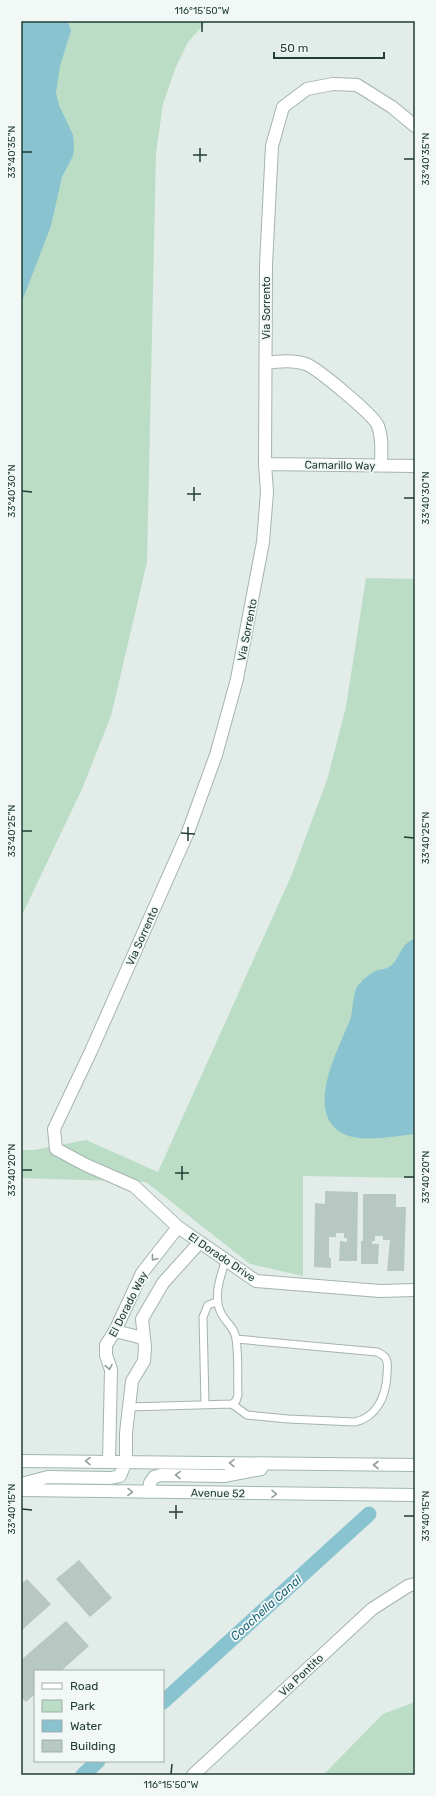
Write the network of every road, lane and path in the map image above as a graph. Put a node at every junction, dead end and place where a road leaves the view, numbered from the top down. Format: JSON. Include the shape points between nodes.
{"nodes":[{"id":1,"x":415,"y":126,"type":"edge"},
{"id":2,"x":266,"y":363,"type":"junction"},
{"id":3,"x":265,"y":464,"type":"junction"},
{"id":4,"x":381,"y":466,"type":"junction"},
{"id":5,"x":415,"y":466,"type":"edge"},
{"id":6,"x":56,"y":1149,"type":"joint"},
{"id":7,"x":178,"y":1227,"type":"junction"},
{"id":8,"x":199,"y":1243,"type":"junction"},
{"id":9,"x":226,"y":1259,"type":"junction"},
{"id":10,"x":415,"y":1290,"type":"edge"},
{"id":11,"x":217,"y":1302,"type":"junction"},
{"id":12,"x":115,"y":1331,"type":"junction"},
{"id":13,"x":143,"y":1338,"type":"junction"},
{"id":14,"x":236,"y":1338,"type":"junction"},
{"id":15,"x":205,"y":1404,"type":"junction"},
{"id":16,"x":232,"y":1404,"type":"junction"},
{"id":17,"x":129,"y":1407,"type":"junction"},
{"id":18,"x":21,"y":1461,"type":"edge"},
{"id":19,"x":109,"y":1461,"type":"junction"},
{"id":20,"x":126,"y":1462,"type":"junction"},
{"id":21,"x":286,"y":1464,"type":"junction"},
{"id":22,"x":415,"y":1465,"type":"edge"},
{"id":23,"x":21,"y":1484,"type":"edge"},
{"id":24,"x":21,"y":1490,"type":"edge"},
{"id":25,"x":149,"y":1492,"type":"junction"},
{"id":26,"x":415,"y":1495,"type":"edge"},
{"id":27,"x":415,"y":1584,"type":"edge"},
{"id":28,"x":193,"y":1775,"type":"edge"}],
"edges":[{"from":1,"to":2,"type":"street","name":"Via Sorrento","via":[[357,84],[333,84],[307,89],[283,107],[272,146],[266,265]]},
{"from":2,"to":3,"type":"street","name":"Via Sorrento"},
{"from":2,"to":4,"type":"street","via":[[280,361],[305,364],[336,384],[378,424],[382,440]]},
{"from":3,"to":4,"type":"street","name":"Camarillo Way"},
{"from":3,"to":6,"type":"street","name":"Via Sorrento","via":[[267,492],[263,542],[237,679],[216,755],[188,832],[54,1129]]},
{"from":4,"to":5,"type":"street","name":"Camarillo Way"},
{"from":6,"to":7,"type":"street","name":"El Dorado Drive","via":[[134,1186]]},
{"from":7,"to":8,"type":"street","name":"El Dorado Drive"},
{"from":7,"to":12,"type":"street","name":"El Dorado Way","one_way":true,"via":[[142,1273]]},
{"from":8,"to":9,"type":"street","name":"El Dorado Drive"},
{"from":8,"to":13,"type":"street","name":"El Dorado Way","via":[[163,1283],[142,1319]]},
{"from":9,"to":10,"type":"street","name":"El Dorado Drive","via":[[256,1282],[380,1291]]},
{"from":9,"to":11,"type":"lane","via":[[218,1283]]},
{"from":11,"to":14,"type":"lane","via":[[223,1318],[232,1327]]},
{"from":11,"to":15,"type":"lane","via":[[208,1305],[203,1317]]},
{"from":12,"to":13,"type":"street"},
{"from":12,"to":19,"type":"street","name":"El Dorado Way","one_way":true,"via":[[106,1345],[111,1370]]},
{"from":13,"to":17,"type":"street","name":"El Dorado Way","via":[[144,1361],[132,1381]]},
{"from":14,"to":16,"type":"lane","via":[[238,1395]]},
{"from":14,"to":16,"type":"lane","via":[[377,1352],[384,1356],[388,1364],[386,1389],[380,1402],[363,1420],[355,1422],[247,1415]]},
{"from":15,"to":16,"type":"lane"},
{"from":15,"to":17,"type":"lane"},
{"from":17,"to":20,"type":"street","name":"El Dorado Way"},
{"from":19,"to":18,"type":"street","one_way":true},
{"from":19,"to":20,"type":"street"},
{"from":21,"to":20,"type":"street","one_way":true},
{"from":20,"to":23,"type":"street","via":[[120,1476],[111,1478],[48,1477]]},
{"from":22,"to":21,"type":"street","one_way":true},
{"from":21,"to":25,"type":"street","one_way":true,"via":[[224,1476],[162,1475],[154,1477]]},
{"from":24,"to":25,"type":"street","name":"Avenue 52","one_way":true},
{"from":25,"to":26,"type":"street","name":"Avenue 52","one_way":true},
{"from":27,"to":28,"type":"street","name":"Via Pontito","via":[[372,1609]]}]}
